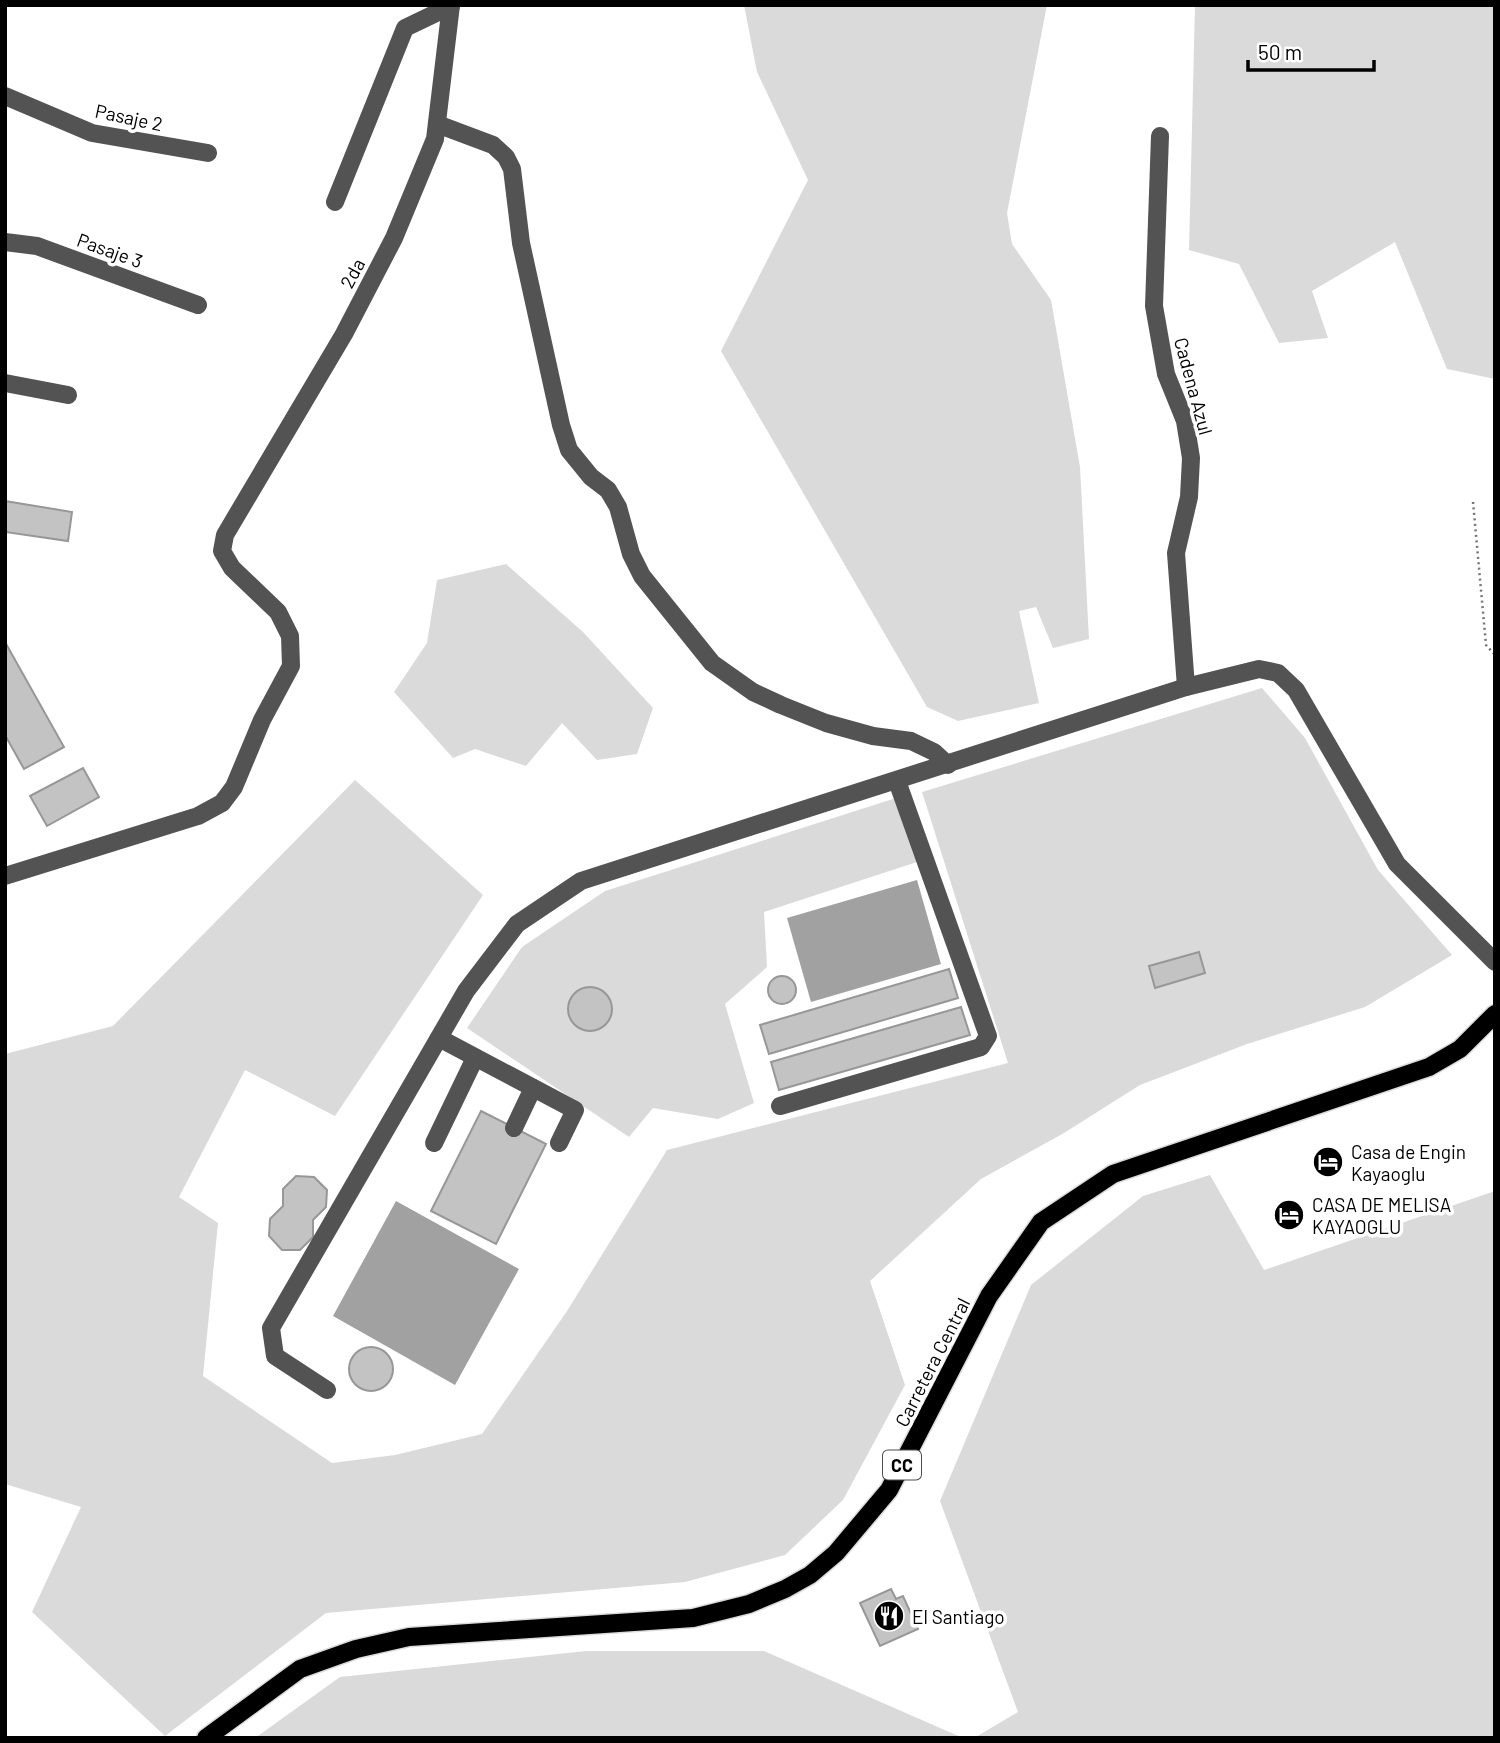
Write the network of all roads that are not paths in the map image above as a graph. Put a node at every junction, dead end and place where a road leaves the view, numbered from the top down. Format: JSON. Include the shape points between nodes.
{"nodes":[{"id":1,"x":451,"y":6,"type":"edge"},
{"id":2,"x":5,"y":96,"type":"edge"},
{"id":3,"x":437,"y":124,"type":"junction"},
{"id":4,"x":1160,"y":136,"type":"dead end"},
{"id":5,"x":208,"y":153,"type":"dead end"},
{"id":6,"x":335,"y":202,"type":"dead end"},
{"id":7,"x":5,"y":242,"type":"edge"},
{"id":8,"x":198,"y":305,"type":"dead end"},
{"id":9,"x":5,"y":383,"type":"edge"},
{"id":10,"x":68,"y":395,"type":"dead end"},
{"id":11,"x":1186,"y":687,"type":"junction"},
{"id":12,"x":948,"y":765,"type":"junction"},
{"id":13,"x":897,"y":781,"type":"junction"},
{"id":14,"x":5,"y":876,"type":"edge"},
{"id":15,"x":1495,"y":962,"type":"edge"},
{"id":16,"x":1495,"y":1014,"type":"edge"},
{"id":17,"x":439,"y":1038,"type":"junction"},
{"id":18,"x":475,"y":1058,"type":"junction"},
{"id":19,"x":533,"y":1088,"type":"junction"},
{"id":20,"x":780,"y":1106,"type":"dead end"},
{"id":21,"x":514,"y":1128,"type":"dead end"},
{"id":22,"x":434,"y":1143,"type":"dead end"},
{"id":23,"x":559,"y":1143,"type":"dead end"},
{"id":24,"x":327,"y":1390,"type":"dead end"},
{"id":25,"x":206,"y":1738,"type":"edge"}],
"edges":[{"from":1,"to":3,"type":"street","name":"2da"},
{"from":1,"to":6,"type":"street","via":[[405,28]]},
{"from":2,"to":5,"type":"street","name":"Pasaje 2","via":[[92,133]]},
{"from":3,"to":12,"type":"street","via":[[493,145],[512,169],[520,243],[561,425],[569,450],[618,507],[642,576],[712,663],[753,691],[826,723],[911,741]]},
{"from":3,"to":14,"type":"street","name":"2da","via":[[394,238],[344,334],[225,535],[222,551],[232,568],[278,612],[290,636],[291,656],[291,666],[234,787],[222,803],[198,816]]},
{"from":4,"to":11,"type":"street","name":"Cadena Azul","via":[[1154,306],[1166,374],[1185,421],[1191,458],[1189,496],[1176,553]]},
{"from":7,"to":8,"type":"street","name":"Pasaje 3","via":[[37,246]]},
{"from":9,"to":10,"type":"street"},
{"from":11,"to":12,"type":"street"},
{"from":11,"to":15,"type":"street","via":[[1259,669],[1278,673],[1296,690],[1397,864]]},
{"from":12,"to":13,"type":"street"},
{"from":13,"to":17,"type":"street","via":[[581,881],[517,924],[466,991]]},
{"from":13,"to":20,"type":"street","via":[[988,1036],[981,1047]]},
{"from":16,"to":25,"type":"main road","name":"Carretera Central","number":"CC","via":[[1460,1049],[1429,1067],[1114,1174],[1041,1222],[989,1296],[889,1490],[836,1553],[810,1575],[749,1604],[693,1618],[409,1637],[356,1649],[300,1669]]},
{"from":17,"to":18,"type":"street"},
{"from":17,"to":24,"type":"street","via":[[271,1328],[275,1356]]},
{"from":18,"to":19,"type":"street"},
{"from":18,"to":22,"type":"street"},
{"from":19,"to":21,"type":"street"},
{"from":19,"to":23,"type":"street","via":[[575,1110]]}]}
